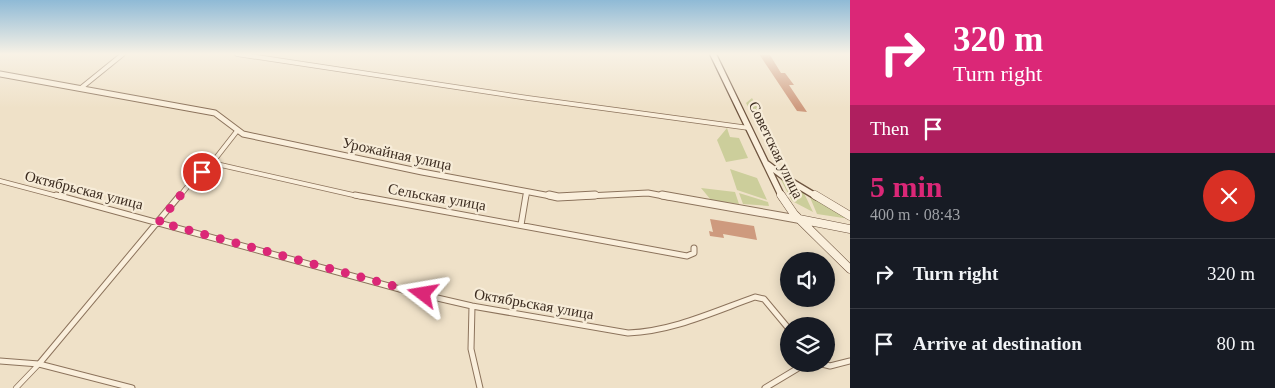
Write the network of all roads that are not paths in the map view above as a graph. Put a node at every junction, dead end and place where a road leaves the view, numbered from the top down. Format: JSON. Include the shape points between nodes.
{"nodes":[{"id":1,"x":101,"y":72,"type":"edge"},
{"id":2,"x":357,"y":72,"type":"edge"},
{"id":3,"x":722,"y":72,"type":"edge"},
{"id":4,"x":0,"y":74,"type":"edge"},
{"id":5,"x":81,"y":88,"type":"junction"},
{"id":6,"x":749,"y":128,"type":"junction"},
{"id":7,"x":237,"y":131,"type":"junction"},
{"id":8,"x":212,"y":163,"type":"junction"},
{"id":9,"x":766,"y":163,"type":"junction"},
{"id":10,"x":0,"y":181,"type":"edge"},
{"id":11,"x":527,"y":192,"type":"junction"},
{"id":12,"x":850,"y":216,"type":"edge"},
{"id":13,"x":798,"y":219,"type":"junction"},
{"id":14,"x":159,"y":222,"type":"junction"},
{"id":15,"x":521,"y":225,"type":"junction"},
{"id":16,"x":850,"y":229,"type":"edge"},
{"id":17,"x":694,"y":248,"type":"dead end"},
{"id":18,"x":850,"y":269,"type":"edge"},
{"id":19,"x":472,"y":306,"type":"junction"},
{"id":20,"x":780,"y":318,"type":"edge"},
{"id":21,"x":0,"y":361,"type":"edge"},
{"id":22,"x":850,"y":362,"type":"edge"},
{"id":23,"x":39,"y":364,"type":"junction"},
{"id":24,"x":835,"y":365,"type":"edge"},
{"id":25,"x":791,"y":372,"type":"edge"},
{"id":26,"x":16,"y":388,"type":"edge"},
{"id":27,"x":132,"y":388,"type":"edge"},
{"id":28,"x":480,"y":388,"type":"edge"},
{"id":29,"x":764,"y":388,"type":"edge"}],
"edges":[{"from":1,"to":5,"type":"street"},
{"from":2,"to":6,"type":"street"},
{"from":3,"to":6,"type":"main road","name":"Советская улица"},
{"from":4,"to":5,"type":"street","name":"Урожайная улица"},
{"from":5,"to":7,"type":"street","name":"Урожайная улица","via":[[215,113]]},
{"from":6,"to":9,"type":"main road","name":"Советская улица"},
{"from":7,"to":8,"type":"street"},
{"from":7,"to":11,"type":"street","name":"Урожайная улица"},
{"from":8,"to":14,"type":"street","via":[[192,181]]},
{"from":8,"to":15,"type":"street","name":"Сельская улица","via":[[337,192]]},
{"from":9,"to":12,"type":"main road"},
{"from":9,"to":13,"type":"main road","name":"Советская улица","via":[[785,203]]},
{"from":10,"to":14,"type":"street","name":"Октябрьская улица"},
{"from":11,"to":13,"type":"street","name":"Урожайная улица","via":[[570,198],[656,193]]},
{"from":11,"to":15,"type":"street"},
{"from":13,"to":16,"type":"main road"},
{"from":13,"to":18,"type":"main road","name":"Советская улица"},
{"from":14,"to":19,"type":"street","name":"Октябрьская улица"},
{"from":14,"to":23,"type":"street"},
{"from":15,"to":17,"type":"street","name":"Сельская улица","via":[[687,256],[694,252]]},
{"from":19,"to":20,"type":"street","name":"Октябрьская улица","via":[[628,333],[649,333],[694,321],[755,296],[764,299]]},
{"from":19,"to":28,"type":"street","via":[[471,349]]},
{"from":21,"to":23,"type":"street"},
{"from":22,"to":24,"type":"street"},
{"from":23,"to":26,"type":"street"},
{"from":23,"to":27,"type":"street"},
{"from":25,"to":29,"type":"street"}]}
